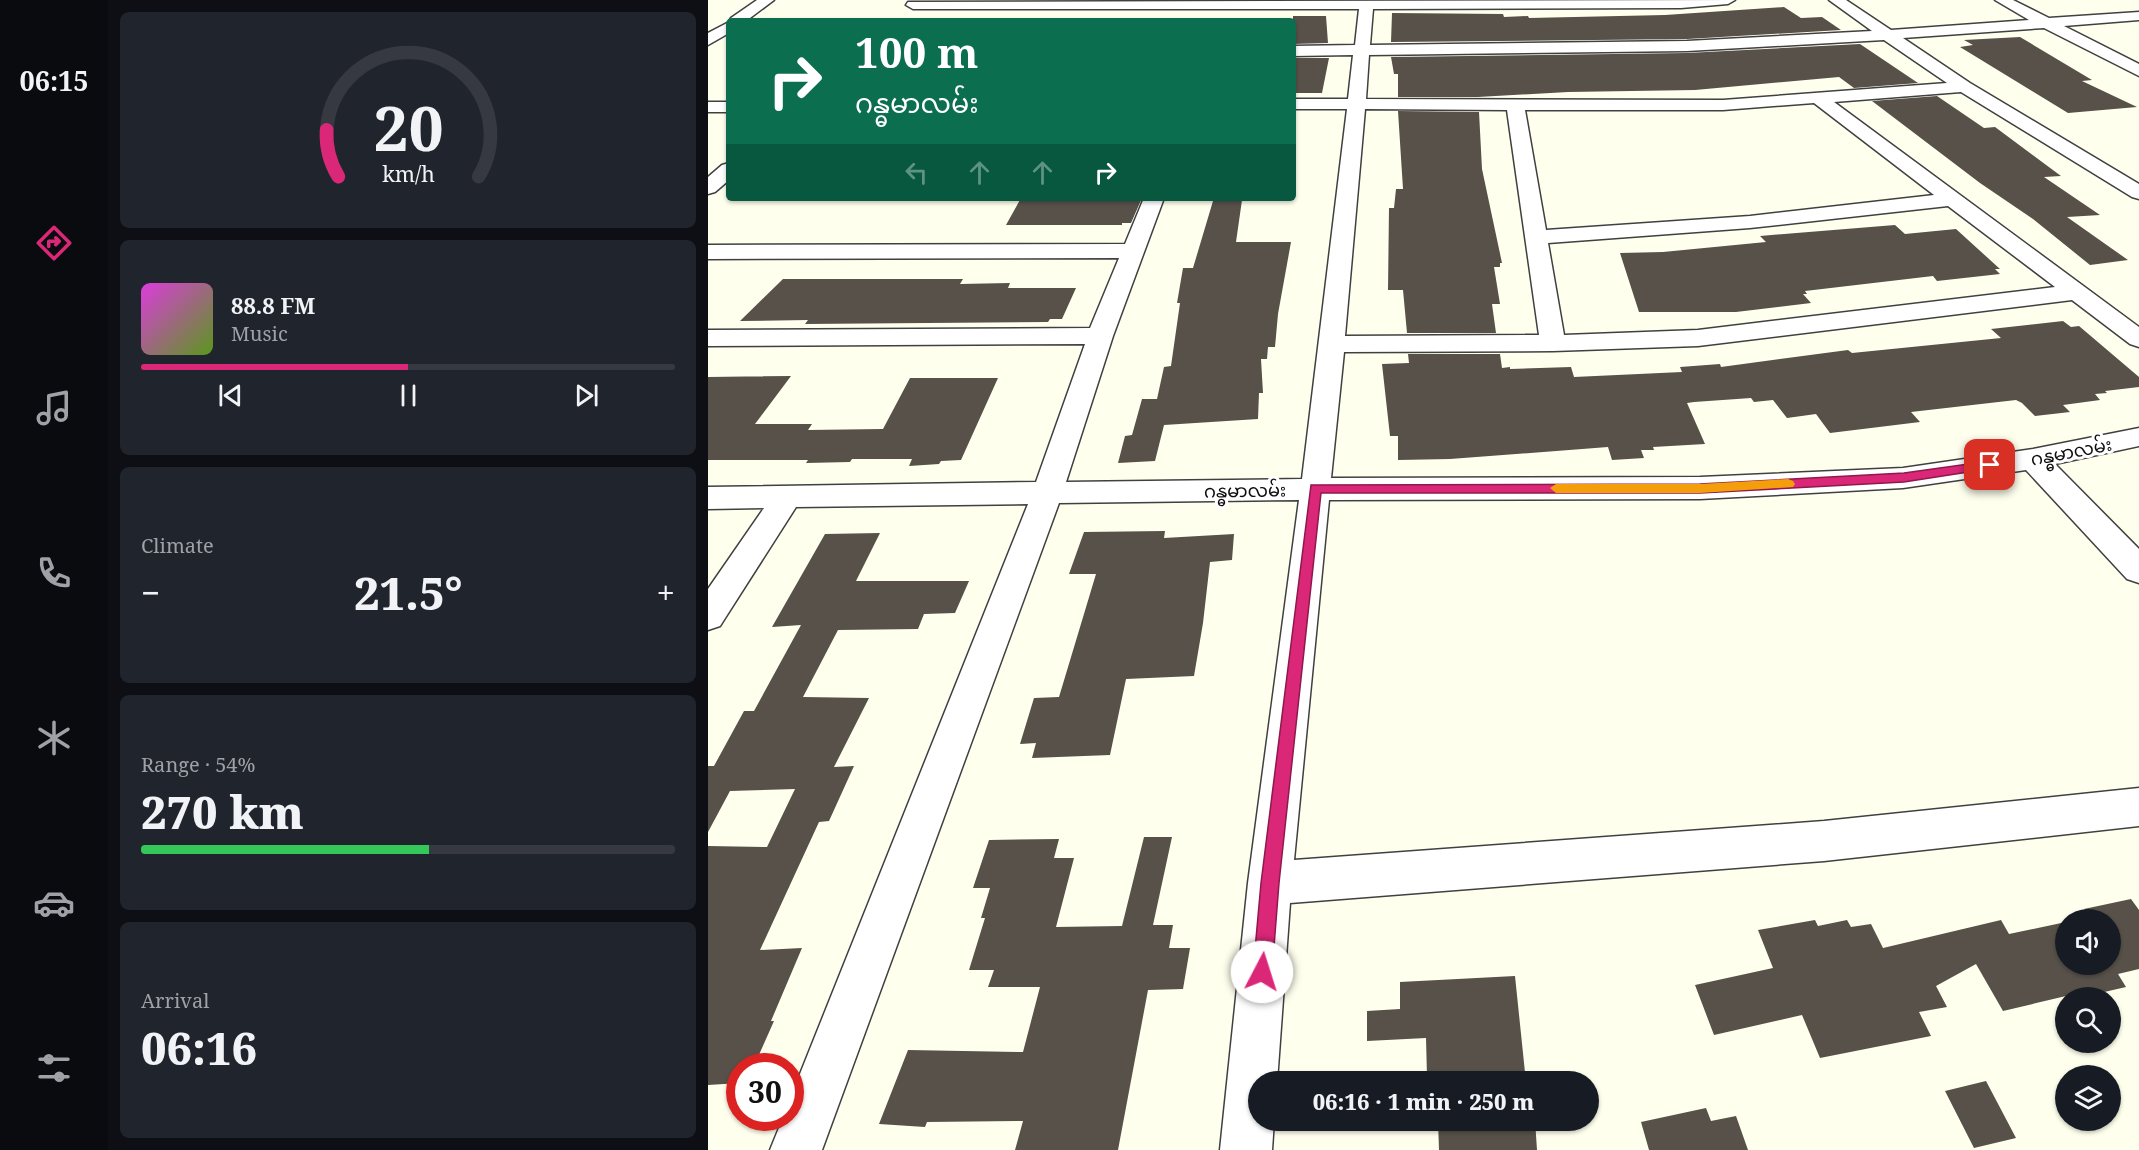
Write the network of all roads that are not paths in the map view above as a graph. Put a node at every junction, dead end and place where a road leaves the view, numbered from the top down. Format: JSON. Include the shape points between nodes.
{"nodes":[{"id":1,"x":767,"y":0,"type":"edge"},
{"id":2,"x":1728,"y":0,"type":"edge"},
{"id":3,"x":1836,"y":0,"type":"edge"},
{"id":4,"x":2002,"y":0,"type":"edge"},
{"id":5,"x":1367,"y":2,"type":"edge"},
{"id":6,"x":913,"y":6,"type":"edge"},
{"id":7,"x":2139,"y":16,"type":"edge"},
{"id":8,"x":740,"y":18,"type":"edge"},
{"id":9,"x":2046,"y":23,"type":"junction"},
{"id":10,"x":726,"y":28,"type":"edge"},
{"id":11,"x":1887,"y":35,"type":"junction"},
{"id":12,"x":708,"y":40,"type":"edge"},
{"id":13,"x":1296,"y":51,"type":"edge"},
{"id":14,"x":1362,"y":51,"type":"junction"},
{"id":15,"x":2139,"y":71,"type":"edge"},
{"id":16,"x":1964,"y":87,"type":"junction"},
{"id":17,"x":1818,"y":98,"type":"junction"},
{"id":18,"x":1356,"y":103,"type":"junction"},
{"id":19,"x":1296,"y":104,"type":"edge"},
{"id":20,"x":1515,"y":104,"type":"junction"},
{"id":21,"x":708,"y":107,"type":"edge"},
{"id":22,"x":726,"y":107,"type":"edge"},
{"id":23,"x":2139,"y":176,"type":"edge"},
{"id":24,"x":2115,"y":178,"type":"junction"},
{"id":25,"x":2139,"y":193,"type":"edge"},
{"id":26,"x":1954,"y":199,"type":"junction"},
{"id":27,"x":1153,"y":201,"type":"edge"},
{"id":28,"x":1535,"y":237,"type":"junction"},
{"id":29,"x":708,"y":252,"type":"edge"},
{"id":30,"x":1133,"y":252,"type":"junction"},
{"id":31,"x":2077,"y":292,"type":"junction"},
{"id":32,"x":1100,"y":336,"type":"junction"},
{"id":33,"x":708,"y":338,"type":"edge"},
{"id":34,"x":2139,"y":339,"type":"edge"},
{"id":35,"x":1553,"y":343,"type":"junction"},
{"id":36,"x":1332,"y":344,"type":"junction"},
{"id":37,"x":2139,"y":438,"type":"edge"},
{"id":38,"x":2033,"y":459,"type":"junction"},
{"id":39,"x":1315,"y":489,"type":"junction"},
{"id":40,"x":1048,"y":492,"type":"junction"},
{"id":41,"x":788,"y":496,"type":"junction"},
{"id":42,"x":708,"y":498,"type":"edge"},
{"id":43,"x":2139,"y":570,"type":"edge"},
{"id":44,"x":708,"y":616,"type":"edge"},
{"id":45,"x":2139,"y":807,"type":"edge"},
{"id":46,"x":1270,"y":883,"type":"junction"},
{"id":47,"x":796,"y":1150,"type":"edge"},
{"id":48,"x":1246,"y":1150,"type":"edge"}],
"edges":[{"from":1,"to":8,"type":"street"},
{"from":2,"to":5,"type":"street","via":[[1681,4]]},
{"from":3,"to":11,"type":"street"},
{"from":4,"to":9,"type":"street"},
{"from":5,"to":6,"type":"street"},
{"from":5,"to":14,"type":"street"},
{"from":7,"to":9,"type":"street"},
{"from":9,"to":11,"type":"street"},
{"from":9,"to":15,"type":"street"},
{"from":10,"to":12,"type":"street"},
{"from":11,"to":14,"type":"street","via":[[1687,46]]},
{"from":11,"to":16,"type":"street"},
{"from":13,"to":14,"type":"street"},
{"from":14,"to":18,"type":"street"},
{"from":16,"to":17,"type":"street"},
{"from":16,"to":24,"type":"street"},
{"from":17,"to":20,"type":"street","via":[[1724,105]]},
{"from":17,"to":26,"type":"street"},
{"from":18,"to":19,"type":"street"},
{"from":18,"to":20,"type":"street"},
{"from":18,"to":36,"type":"street"},
{"from":20,"to":28,"type":"street"},
{"from":21,"to":22,"type":"street"},
{"from":23,"to":24,"type":"street"},
{"from":24,"to":25,"type":"street"},
{"from":26,"to":28,"type":"street","via":[[1750,222]]},
{"from":26,"to":31,"type":"street"},
{"from":27,"to":30,"type":"street"},
{"from":28,"to":35,"type":"street"},
{"from":29,"to":30,"type":"street"},
{"from":30,"to":32,"type":"street"},
{"from":31,"to":34,"type":"street"},
{"from":31,"to":35,"type":"street","via":[[1698,338]]},
{"from":32,"to":33,"type":"street"},
{"from":32,"to":40,"type":"street"},
{"from":35,"to":36,"type":"street"},
{"from":36,"to":39,"type":"street"},
{"from":37,"to":38,"type":"street","name":"ဂန္ဓမာလမ်း"},
{"from":38,"to":39,"type":"street","name":"ဂန္ဓမာလမ်း","via":[[1904,478],[1700,488]]},
{"from":38,"to":43,"type":"street"},
{"from":39,"to":40,"type":"street","name":"ဂန္ဓမာလမ်း"},
{"from":39,"to":46,"type":"street"},
{"from":40,"to":41,"type":"street","name":"ဂန္ဓမာလမ်း"},
{"from":40,"to":47,"type":"street"},
{"from":41,"to":42,"type":"street","name":"ဂန္ဓမာလမ်း"},
{"from":41,"to":44,"type":"street"},
{"from":45,"to":46,"type":"street","via":[[1824,841]]},
{"from":46,"to":48,"type":"street"}]}
